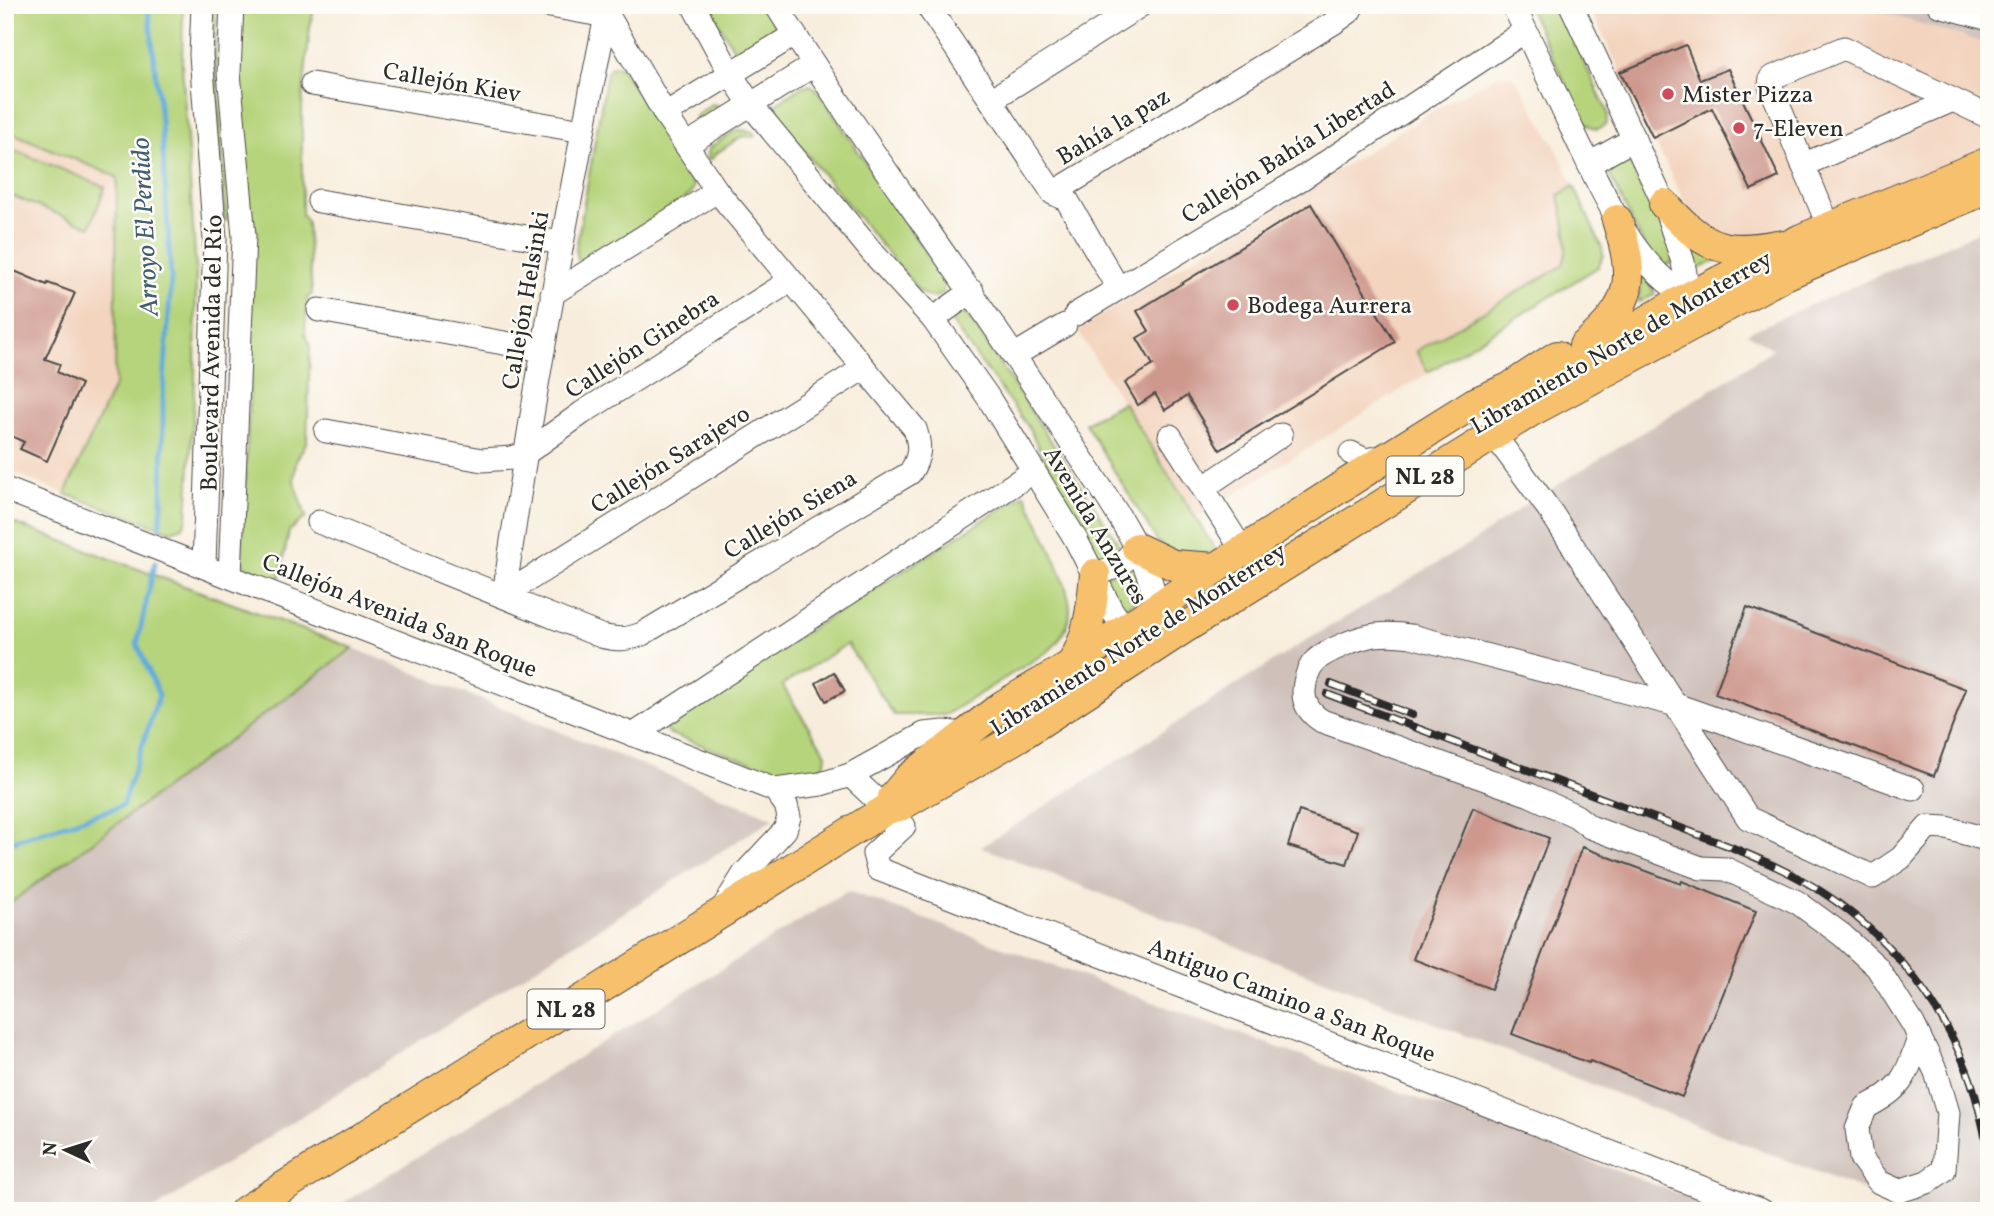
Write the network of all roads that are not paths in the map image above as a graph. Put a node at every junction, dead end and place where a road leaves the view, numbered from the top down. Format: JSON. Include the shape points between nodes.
{"nodes":[{"id":1,"x":204,"y":5,"type":"edge"},
{"id":2,"x":232,"y":5,"type":"edge"},
{"id":3,"x":545,"y":5,"type":"edge"},
{"id":4,"x":693,"y":5,"type":"edge"},
{"id":5,"x":775,"y":5,"type":"edge"},
{"id":6,"x":1142,"y":5,"type":"edge"},
{"id":7,"x":1353,"y":5,"type":"edge"},
{"id":8,"x":1513,"y":5,"type":"edge"},
{"id":9,"x":1571,"y":5,"type":"edge"},
{"id":10,"x":1939,"y":5,"type":"edge"},
{"id":11,"x":930,"y":6,"type":"edge"},
{"id":12,"x":604,"y":10,"type":"edge"},
{"id":13,"x":1989,"y":19,"type":"edge"},
{"id":14,"x":1525,"y":31,"type":"junction"},
{"id":15,"x":794,"y":35,"type":"junction"},
{"id":16,"x":814,"y":65,"type":"junction"},
{"id":17,"x":730,"y":73,"type":"junction"},
{"id":18,"x":312,"y":84,"type":"dead end"},
{"id":19,"x":991,"y":100,"type":"junction"},
{"id":20,"x":1953,"y":100,"type":"junction"},
{"id":21,"x":751,"y":105,"type":"junction"},
{"id":22,"x":665,"y":114,"type":"junction"},
{"id":23,"x":1989,"y":117,"type":"edge"},
{"id":24,"x":583,"y":131,"type":"junction"},
{"id":25,"x":1634,"y":139,"type":"junction"},
{"id":26,"x":686,"y":145,"type":"junction"},
{"id":27,"x":1989,"y":162,"type":"edge"},
{"id":28,"x":1589,"y":164,"type":"junction"},
{"id":29,"x":1803,"y":165,"type":"junction"},
{"id":30,"x":1989,"y":188,"type":"edge"},
{"id":31,"x":717,"y":191,"type":"junction"},
{"id":32,"x":1053,"y":192,"type":"junction"},
{"id":33,"x":319,"y":201,"type":"dead end"},
{"id":34,"x":1664,"y":204,"type":"junction"},
{"id":35,"x":1617,"y":220,"type":"junction"},
{"id":36,"x":1829,"y":227,"type":"junction"},
{"id":37,"x":1900,"y":228,"type":"junction"},
{"id":38,"x":244,"y":236,"type":"junction"},
{"id":39,"x":215,"y":239,"type":"junction"},
{"id":40,"x":1801,"y":239,"type":"junction"},
{"id":41,"x":561,"y":243,"type":"junction"},
{"id":42,"x":790,"y":281,"type":"junction"},
{"id":43,"x":1118,"y":288,"type":"junction"},
{"id":44,"x":972,"y":291,"type":"junction"},
{"id":45,"x":552,"y":294,"type":"junction"},
{"id":46,"x":1689,"y":297,"type":"junction"},
{"id":47,"x":319,"y":310,"type":"dead end"},
{"id":48,"x":933,"y":319,"type":"junction"},
{"id":49,"x":1609,"y":321,"type":"junction"},
{"id":50,"x":542,"y":350,"type":"junction"},
{"id":51,"x":1015,"y":355,"type":"junction"},
{"id":52,"x":864,"y":368,"type":"junction"},
{"id":53,"x":1507,"y":413,"type":"junction"},
{"id":54,"x":1436,"y":428,"type":"junction"},
{"id":55,"x":326,"y":431,"type":"dead end"},
{"id":56,"x":1281,"y":435,"type":"dead end"},
{"id":57,"x":1170,"y":436,"type":"dead end"},
{"id":58,"x":525,"y":454,"type":"junction"},
{"id":59,"x":1034,"y":471,"type":"junction"},
{"id":60,"x":1203,"y":488,"type":"junction"},
{"id":61,"x":5,"y":489,"type":"edge"},
{"id":62,"x":318,"y":522,"type":"dead end"},
{"id":63,"x":1137,"y":548,"type":"junction"},
{"id":64,"x":1243,"y":551,"type":"junction"},
{"id":65,"x":1297,"y":557,"type":"junction"},
{"id":66,"x":204,"y":565,"type":"junction"},
{"id":67,"x":1216,"y":568,"type":"junction"},
{"id":68,"x":1095,"y":574,"type":"junction"},
{"id":69,"x":230,"y":576,"type":"junction"},
{"id":70,"x":504,"y":595,"type":"junction"},
{"id":71,"x":1144,"y":622,"type":"junction"},
{"id":72,"x":1071,"y":665,"type":"junction"},
{"id":73,"x":1673,"y":704,"type":"junction"},
{"id":74,"x":966,"y":734,"type":"junction"},
{"id":75,"x":633,"y":735,"type":"junction"},
{"id":76,"x":1018,"y":737,"type":"junction"},
{"id":77,"x":850,"y":775,"type":"junction"},
{"id":78,"x":1913,"y":789,"type":"dead end"},
{"id":79,"x":775,"y":790,"type":"junction"},
{"id":80,"x":890,"y":803,"type":"junction"},
{"id":81,"x":1989,"y":839,"type":"edge"},
{"id":82,"x":720,"y":912,"type":"junction"},
{"id":83,"x":1919,"y":1038,"type":"junction"},
{"id":84,"x":245,"y":1211,"type":"edge"},
{"id":85,"x":1762,"y":1211,"type":"edge"}],
"edges":[{"from":1,"to":39,"type":"street","name":"Boulevard Avenida del Río","via":[[201,55]]},
{"from":2,"to":38,"type":"street","name":"Boulevard Avenida del Río","via":[[229,73]]},
{"from":3,"to":12,"type":"street"},
{"from":4,"to":17,"type":"street","name":"Avenida Anzures"},
{"from":5,"to":15,"type":"street","name":"Avenida Anzures"},
{"from":6,"to":19,"type":"street"},
{"from":7,"to":32,"type":"street","name":"Bahía la paz","via":[[1335,22]]},
{"from":8,"to":14,"type":"street"},
{"from":9,"to":25,"type":"street"},
{"from":10,"to":13,"type":"street"},
{"from":11,"to":19,"type":"street","name":"Bahía la paz"},
{"from":12,"to":22,"type":"street","name":"Callejón Siena"},
{"from":12,"to":24,"type":"street","name":"Callejón Helsinki"},
{"from":14,"to":28,"type":"street"},
{"from":14,"to":43,"type":"street","name":"Callejón Bahía Libertad","via":[[1301,178]]},
{"from":15,"to":16,"type":"street","name":"Avenida Anzures"},
{"from":15,"to":17,"type":"street"},
{"from":16,"to":21,"type":"street"},
{"from":16,"to":44,"type":"street","name":"Avenida Anzures"},
{"from":17,"to":21,"type":"street","name":"Avenida Anzures"},
{"from":17,"to":22,"type":"street"},
{"from":18,"to":24,"type":"street","name":"Callejón Kiev"},
{"from":19,"to":32,"type":"street","name":"Bahía la paz"},
{"from":20,"to":23,"type":"street"},
{"from":20,"to":29,"type":"street"},
{"from":20,"to":29,"type":"street","via":[[1844,48],[1771,78]]},
{"from":21,"to":26,"type":"street"},
{"from":21,"to":48,"type":"street","name":"Avenida Anzures"},
{"from":22,"to":26,"type":"street","name":"Callejón Siena"},
{"from":24,"to":41,"type":"street","name":"Callejón Helsinki"},
{"from":25,"to":28,"type":"street"},
{"from":25,"to":34,"type":"street"},
{"from":26,"to":31,"type":"street","name":"Callejón Siena"},
{"from":27,"to":36,"type":"main road","name":"Libramiento Norte de Monterrey"},
{"from":28,"to":35,"type":"street"},
{"from":29,"to":36,"type":"street"},
{"from":30,"to":37,"type":"main road","name":"Libramiento Norte de Monterrey","number":"NL 28"},
{"from":31,"to":42,"type":"street","name":"Callejón Siena"},
{"from":31,"to":45,"type":"street"},
{"from":32,"to":43,"type":"street","via":[[1067,200]]},
{"from":33,"to":41,"type":"street"},
{"from":34,"to":40,"type":"main road","via":[[1690,232],[1718,246],[1761,248]]},
{"from":34,"to":46,"type":"street"},
{"from":35,"to":46,"type":"street","via":[[1653,269]]},
{"from":35,"to":49,"type":"main road","via":[[1628,253],[1629,284]]},
{"from":36,"to":40,"type":"main road","name":"Libramiento Norte de Monterrey"},
{"from":37,"to":46,"type":"main road","via":[[1848,238],[1723,292]]},
{"from":37,"to":53,"type":"main road","name":"Libramiento Norte de Monterrey","number":"NL 28","via":[[1785,275]]},
{"from":38,"to":39,"type":"street"},
{"from":38,"to":69,"type":"street","name":"Boulevard Avenida del Río"},
{"from":39,"to":66,"type":"street","name":"Boulevard Avenida del Río"},
{"from":40,"to":46,"type":"main road","name":"Libramiento Norte de Monterrey"},
{"from":41,"to":45,"type":"street","name":"Callejón Helsinki"},
{"from":42,"to":52,"type":"street","name":"Callejón Siena"},
{"from":42,"to":58,"type":"street","name":"Callejón Ginebra"},
{"from":43,"to":51,"type":"street","name":"Callejón Bahía Libertad"},
{"from":44,"to":48,"type":"street"},
{"from":44,"to":51,"type":"street","name":"Avenida Anzures"},
{"from":45,"to":50,"type":"street","name":"Callejón Helsinki"},
{"from":46,"to":53,"type":"main road","via":[[1675,317]]},
{"from":47,"to":50,"type":"street"},
{"from":48,"to":59,"type":"street","name":"Avenida Anzures"},
{"from":49,"to":53,"type":"main road"},
{"from":49,"to":54,"type":"main road","via":[[1509,388],[1474,403]]},
{"from":50,"to":58,"type":"street","name":"Callejón Helsinki"},
{"from":51,"to":63,"type":"street","name":"Avenida Anzures"},
{"from":52,"to":70,"type":"street","name":"Callejón Sarajevo"},
{"from":52,"to":70,"type":"street","name":"Callejón Siena","via":[[915,429],[919,460],[911,473],[628,639],[601,636]]},
{"from":53,"to":54,"type":"main road"},
{"from":53,"to":65,"type":"main road","name":"Libramiento Norte de Monterrey","number":"NL 28","via":[[1434,471]]},
{"from":53,"to":71,"type":"main road","name":"Libramiento Norte de Monterrey","number":"NL 28"},
{"from":53,"to":73,"type":"street","via":[[1551,512]]},
{"from":54,"to":64,"type":"main road"},
{"from":55,"to":58,"type":"street","via":[[482,460]]},
{"from":56,"to":60,"type":"street"},
{"from":57,"to":60,"type":"street"},
{"from":58,"to":70,"type":"street","name":"Callejón Helsinki"},
{"from":59,"to":68,"type":"street","name":"Avenida Anzures"},
{"from":59,"to":75,"type":"street"},
{"from":60,"to":64,"type":"street"},
{"from":61,"to":66,"type":"street","name":"Callejón Avenida San Roque"},
{"from":62,"to":70,"type":"street","name":"Callejón Siena"},
{"from":63,"to":67,"type":"main road","via":[[1173,565]]},
{"from":63,"to":68,"type":"street","via":[[1119,566]]},
{"from":63,"to":71,"type":"street","name":"Avenida Anzures","via":[[1151,583]]},
{"from":64,"to":67,"type":"main road"},
{"from":65,"to":71,"type":"main road","via":[[1167,629]]},
{"from":65,"to":76,"type":"main road","name":"Libramiento Norte de Monterrey","number":"NL 28"},
{"from":66,"to":69,"type":"street","name":"Callejón Avenida San Roque"},
{"from":67,"to":71,"type":"main road"},
{"from":68,"to":71,"type":"street","name":"Avenida Anzures","via":[[1120,622]]},
{"from":68,"to":72,"type":"main road","via":[[1086,635]]},
{"from":69,"to":75,"type":"street","name":"Callejón Avenida San Roque"},
{"from":71,"to":72,"type":"main road"},
{"from":71,"to":76,"type":"main road","via":[[1148,641],[1028,721]]},
{"from":71,"to":80,"type":"main road","name":"Libramiento Norte de Monterrey","number":"NL 28"},
{"from":72,"to":74,"type":"main road","via":[[1002,706]]},
{"from":73,"to":78,"type":"street"},
{"from":73,"to":81,"type":"street","via":[[1748,818],[1873,877],[1901,858],[1928,827]]},
{"from":73,"to":83,"type":"street","via":[[1411,636],[1380,633],[1320,655],[1307,673],[1304,697],[1313,716],[1322,721],[1530,796],[1590,827],[1701,868],[1726,869],[1797,902],[1877,967]]},
{"from":74,"to":77,"type":"street","via":[[925,734]]},
{"from":74,"to":80,"type":"main road","via":[[909,778]]},
{"from":75,"to":79,"type":"street","name":"Callejón Avenida San Roque"},
{"from":76,"to":80,"type":"main road","name":"Libramiento Norte de Monterrey","number":"NL 28","via":[[901,806]]},
{"from":77,"to":79,"type":"street"},
{"from":77,"to":80,"type":"street"},
{"from":79,"to":82,"type":"street","via":[[786,805],[785,830],[744,874]]},
{"from":80,"to":82,"type":"main road","name":"Libramiento Norte de Monterrey","number":"NL 28"},
{"from":80,"to":85,"type":"street","name":"Antiguo Camino a San Roque","via":[[904,826],[874,854],[878,869]]},
{"from":82,"to":84,"type":"main road","name":"Libramiento Norte de Monterrey","number":"NL 28"},
{"from":83,"to":83,"type":"street","via":[[1936,1072],[1948,1113],[1944,1170],[1927,1182],[1899,1191],[1879,1182],[1861,1158],[1857,1129],[1866,1107],[1902,1083]]}]}
